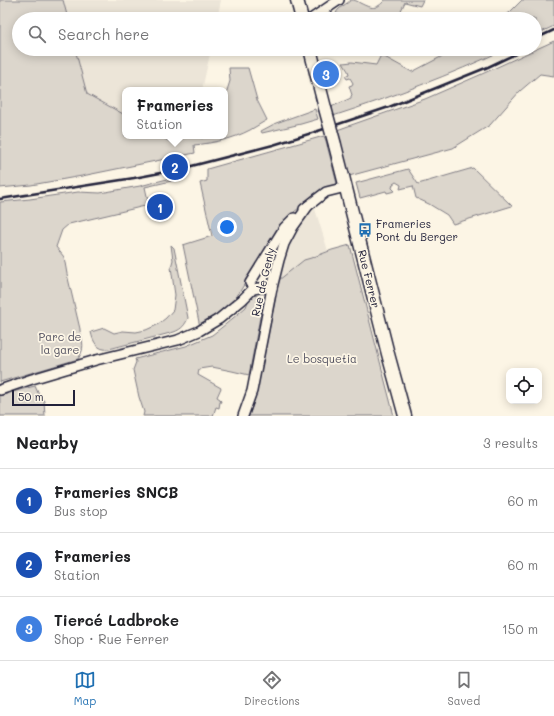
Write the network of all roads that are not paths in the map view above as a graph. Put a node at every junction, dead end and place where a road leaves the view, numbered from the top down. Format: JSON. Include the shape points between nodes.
{"nodes":[{"id":1,"x":297,"y":0,"type":"edge"},
{"id":2,"x":339,"y":0,"type":"edge"},
{"id":3,"x":300,"y":12,"type":"edge"},
{"id":4,"x":321,"y":12,"type":"edge"},
{"id":5,"x":312,"y":56,"type":"edge"},
{"id":6,"x":346,"y":187,"type":"junction"},
{"id":7,"x":308,"y":206,"type":"junction"},
{"id":8,"x":275,"y":275,"type":"junction"},
{"id":9,"x":250,"y":283,"type":"junction"},
{"id":10,"x":272,"y":288,"type":"junction"},
{"id":11,"x":233,"y":307,"type":"junction"},
{"id":12,"x":0,"y":390,"type":"edge"},
{"id":13,"x":243,"y":416,"type":"edge"},
{"id":14,"x":405,"y":416,"type":"edge"}],
"edges":[{"from":1,"to":3,"type":"main road"},
{"from":2,"to":4,"type":"street"},
{"from":5,"to":6,"type":"main road","name":"Rue Ferrer","bridge":true},
{"from":6,"to":7,"type":"street","via":[[326,192]]},
{"from":6,"to":14,"type":"main road","name":"Rue Ferrer"},
{"from":7,"to":8,"type":"street","name":"Rue de Genly","via":[[284,244]]},
{"from":7,"to":9,"type":"street","name":"Rue de Genly","via":[[284,228]]},
{"from":8,"to":9,"type":"street","via":[[263,273]]},
{"from":8,"to":10,"type":"street","name":"Rue de Genly"},
{"from":9,"to":11,"type":"street","name":"Rue de Genly"},
{"from":10,"to":11,"type":"street","via":[[253,290]]},
{"from":10,"to":13,"type":"street","name":"Rue de Genly","via":[[252,390]]},
{"from":11,"to":12,"type":"street","via":[[219,319],[178,340],[96,360]]}]}
